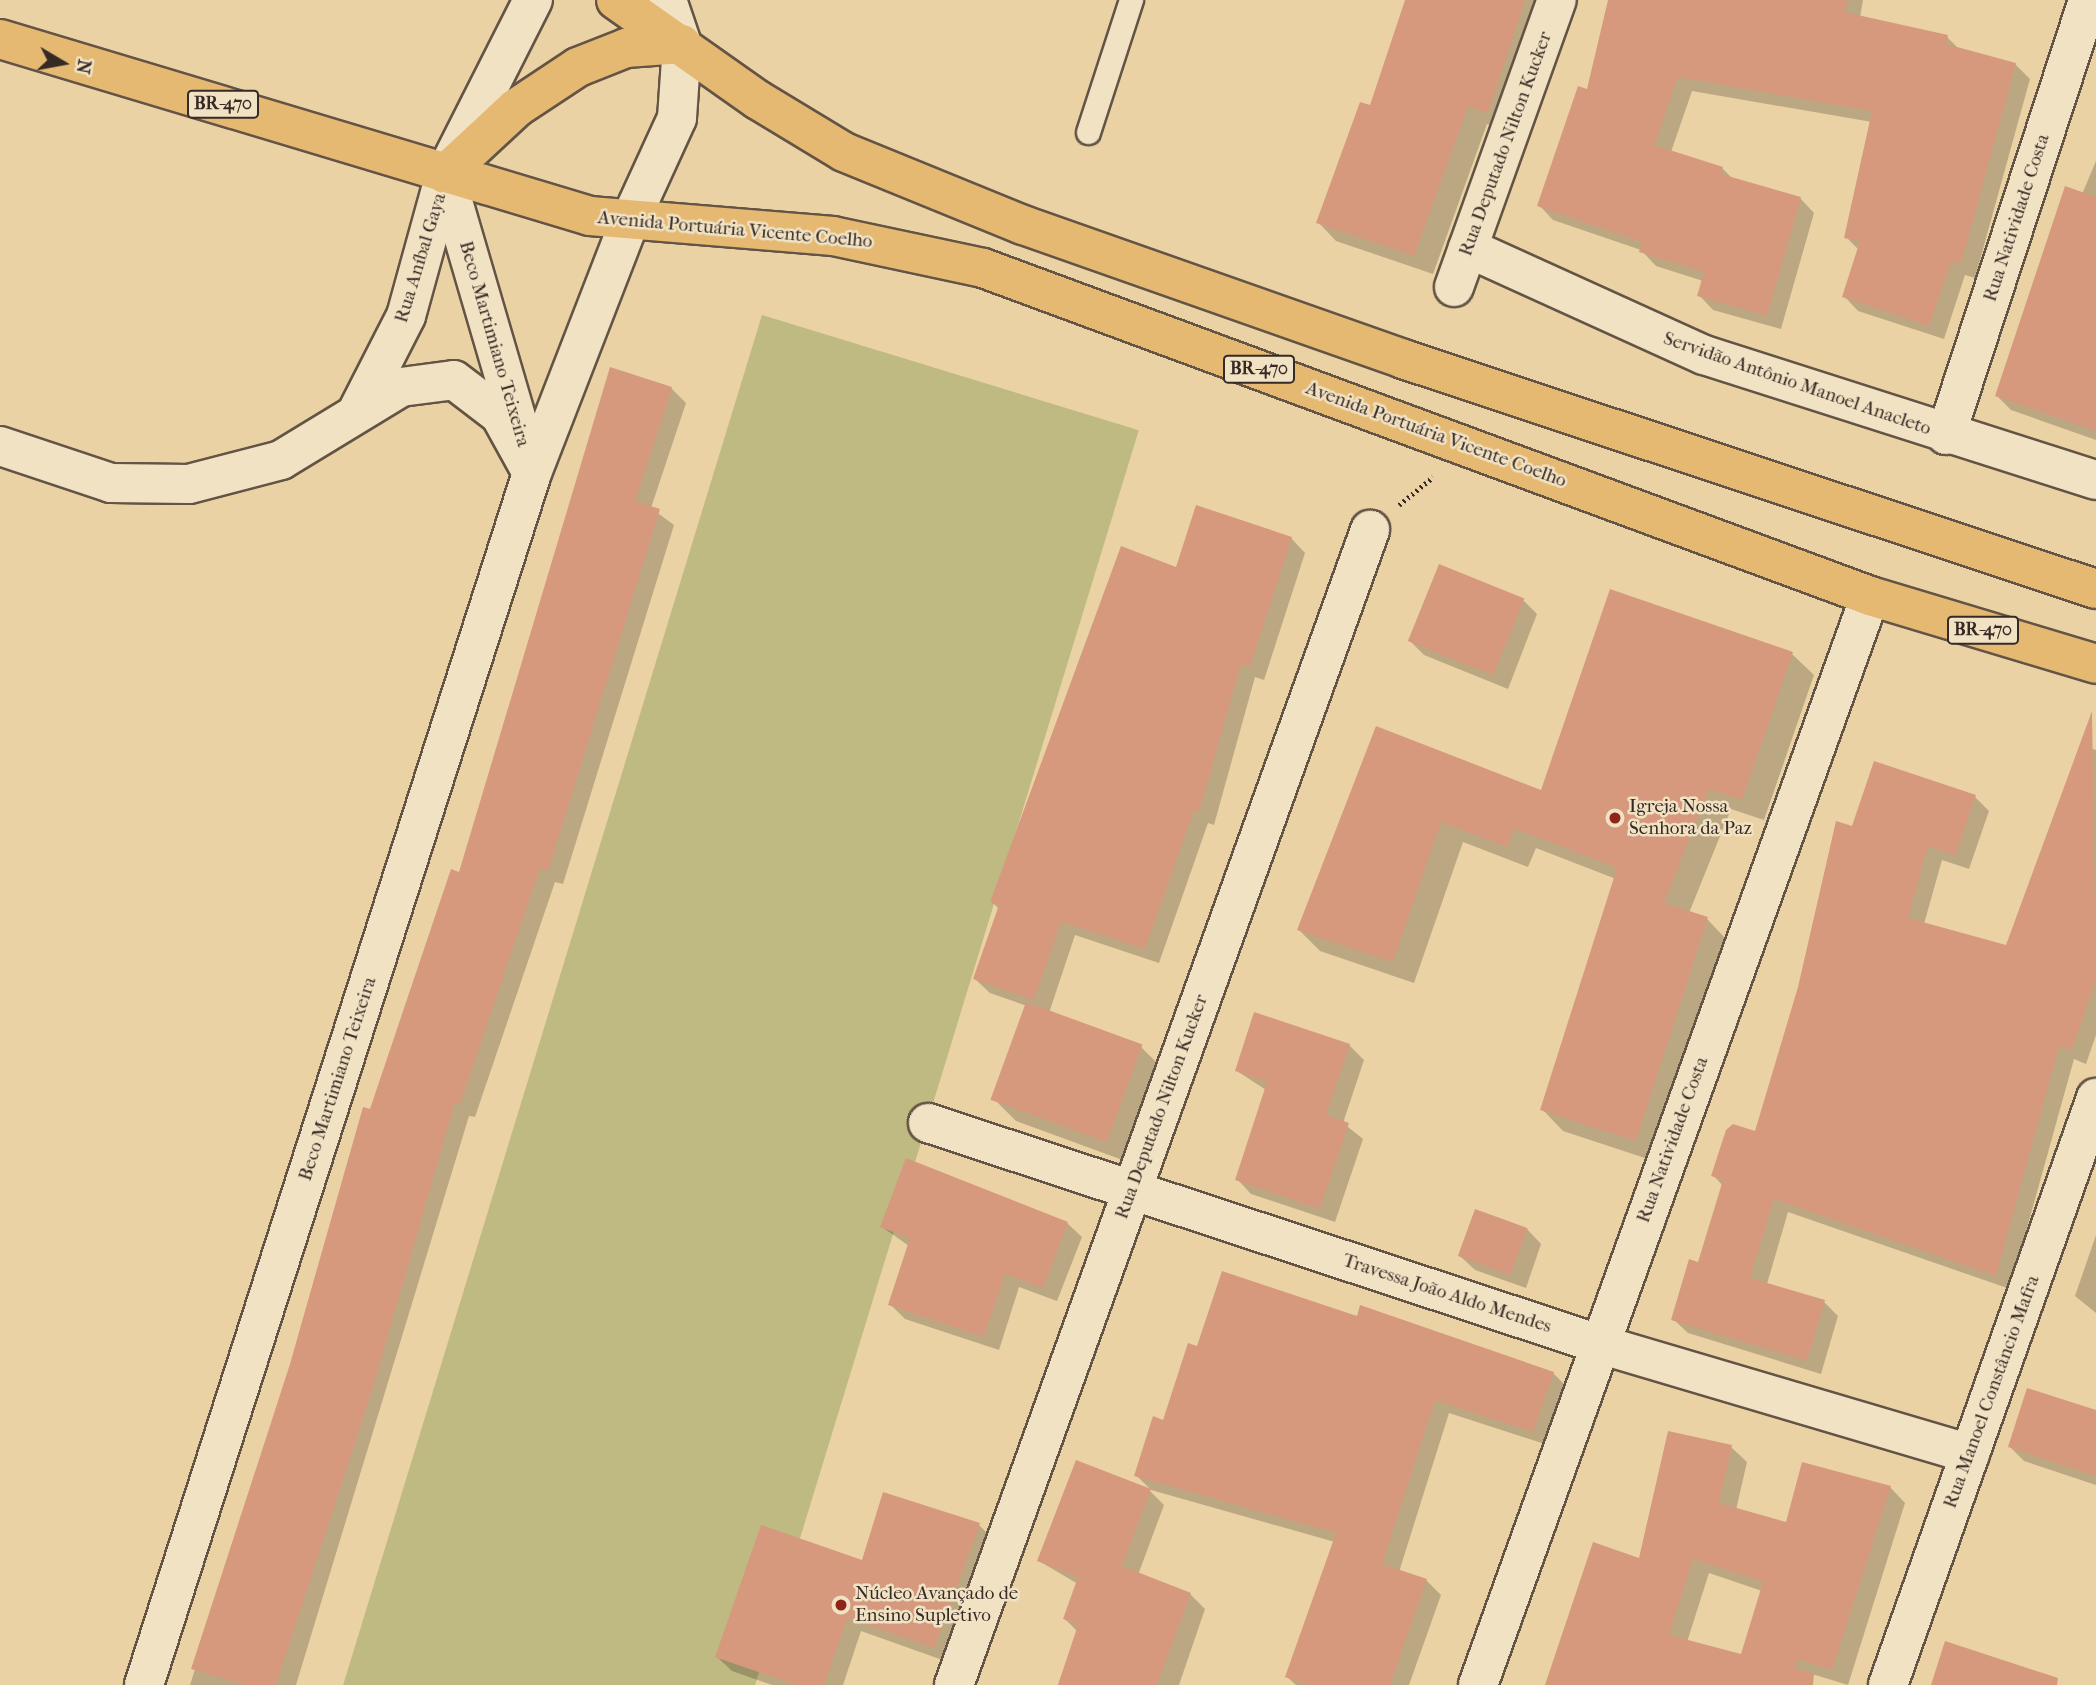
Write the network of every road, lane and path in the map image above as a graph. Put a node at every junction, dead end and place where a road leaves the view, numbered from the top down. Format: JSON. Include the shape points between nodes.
{"nodes":[{"id":1,"x":533,"y":0,"type":"edge"},
{"id":2,"x":616,"y":0,"type":"edge"},
{"id":3,"x":667,"y":0,"type":"edge"},
{"id":4,"x":1131,"y":0,"type":"edge"},
{"id":5,"x":1557,"y":0,"type":"edge"},
{"id":6,"x":2088,"y":0,"type":"edge"},
{"id":7,"x":0,"y":39,"type":"edge"},
{"id":8,"x":682,"y":44,"type":"junction"},
{"id":9,"x":1088,"y":132,"type":"dead end"},
{"id":10,"x":445,"y":174,"type":"junction"},
{"id":11,"x":629,"y":223,"type":"junction"},
{"id":12,"x":1468,"y":248,"type":"junction"},
{"id":13,"x":1454,"y":287,"type":"dead end"},
{"id":14,"x":352,"y":420,"type":"junction"},
{"id":15,"x":1946,"y":435,"type":"junction"},
{"id":16,"x":0,"y":446,"type":"edge"},
{"id":17,"x":1468,"y":447,"type":"junction"},
{"id":18,"x":532,"y":473,"type":"junction"},
{"id":19,"x":2096,"y":480,"type":"edge"},
{"id":20,"x":1370,"y":530,"type":"joint"},
{"id":21,"x":2096,"y":589,"type":"edge"},
{"id":22,"x":1870,"y":596,"type":"junction"},
{"id":23,"x":2096,"y":664,"type":"edge"},
{"id":24,"x":2096,"y":1098,"type":"edge"},
{"id":25,"x":928,"y":1123,"type":"dead end"},
{"id":26,"x":1132,"y":1191,"type":"junction"},
{"id":27,"x":1599,"y":1344,"type":"junction"},
{"id":28,"x":1970,"y":1454,"type":"junction"},
{"id":29,"x":144,"y":1685,"type":"edge"},
{"id":30,"x":954,"y":1685,"type":"edge"},
{"id":31,"x":1478,"y":1685,"type":"edge"},
{"id":32,"x":1888,"y":1685,"type":"edge"}],
"edges":[{"from":1,"to":10,"type":"street","name":"Rua Aníbal Gaya"},
{"from":2,"to":8,"type":"highway"},
{"from":3,"to":8,"type":"street"},
{"from":4,"to":9,"type":"lane"},
{"from":5,"to":12,"type":"street","name":"Rua Deputado Nilton Kucker"},
{"from":6,"to":15,"type":"street","name":"Rua Natividade Costa"},
{"from":7,"to":10,"type":"highway","name":"Avenida Portuária Vicente Coelho","number":"BR-470"},
{"from":8,"to":10,"type":"highway","via":[[626,48],[578,67],[516,108]]},
{"from":8,"to":11,"type":"street","name":"Beco Martimiano Teixeira","via":[[677,118]]},
{"from":8,"to":21,"type":"highway","via":[[758,100],[844,152],[1023,225],[1416,363]]},
{"from":10,"to":11,"type":"highway","name":"Avenida Portuária Vicente Coelho","number":"BR-470","via":[[534,203]]},
{"from":10,"to":14,"type":"street","name":"Rua Aníbal Gaya","via":[[406,316]]},
{"from":10,"to":18,"type":"street","name":"Beco Martimiano Teixeira"},
{"from":11,"to":17,"type":"highway","name":"Avenida Portuária Vicente Coelho","number":"BR-470","via":[[832,236],[983,268]]},
{"from":11,"to":18,"type":"street","name":"Beco Martimiano Teixeira"},
{"from":12,"to":13,"type":"street","name":"Rua Deputado Nilton Kucker"},
{"from":12,"to":15,"type":"street","name":"Servidão Antônio Manoel Anacleto","via":[[1704,355]]},
{"from":14,"to":16,"type":"street","via":[[269,465],[189,484],[111,483]]},
{"from":14,"to":18,"type":"street","via":[[401,387],[454,380],[500,415]]},
{"from":15,"to":19,"type":"street","name":"Servidão Antônio Manoel Anacleto"},
{"from":17,"to":20,"type":"path"},
{"from":17,"to":22,"type":"highway","name":"Avenida Portuária Vicente Coelho","number":"BR-470"},
{"from":18,"to":29,"type":"street","name":"Beco Martimiano Teixeira"},
{"from":20,"to":26,"type":"street","name":"Rua Deputado Nilton Kucker"},
{"from":22,"to":23,"type":"highway","name":"Avenida Portuária Vicente Coelho","number":"BR-470"},
{"from":22,"to":27,"type":"street","name":"Rua Natividade Costa"},
{"from":24,"to":28,"type":"street","name":"Rua Manoel Constâncio Mafra"},
{"from":25,"to":26,"type":"street","name":"Travessa João Aldo Mendes"},
{"from":26,"to":27,"type":"street","name":"Travessa João Aldo Mendes"},
{"from":26,"to":30,"type":"street","name":"Rua Deputado Nilton Kucker"},
{"from":27,"to":28,"type":"street","name":"Travessa João Aldo Mendes"},
{"from":27,"to":31,"type":"street","name":"Rua Natividade Costa"},
{"from":28,"to":32,"type":"street","name":"Rua Manoel Constâncio Mafra"}]}
